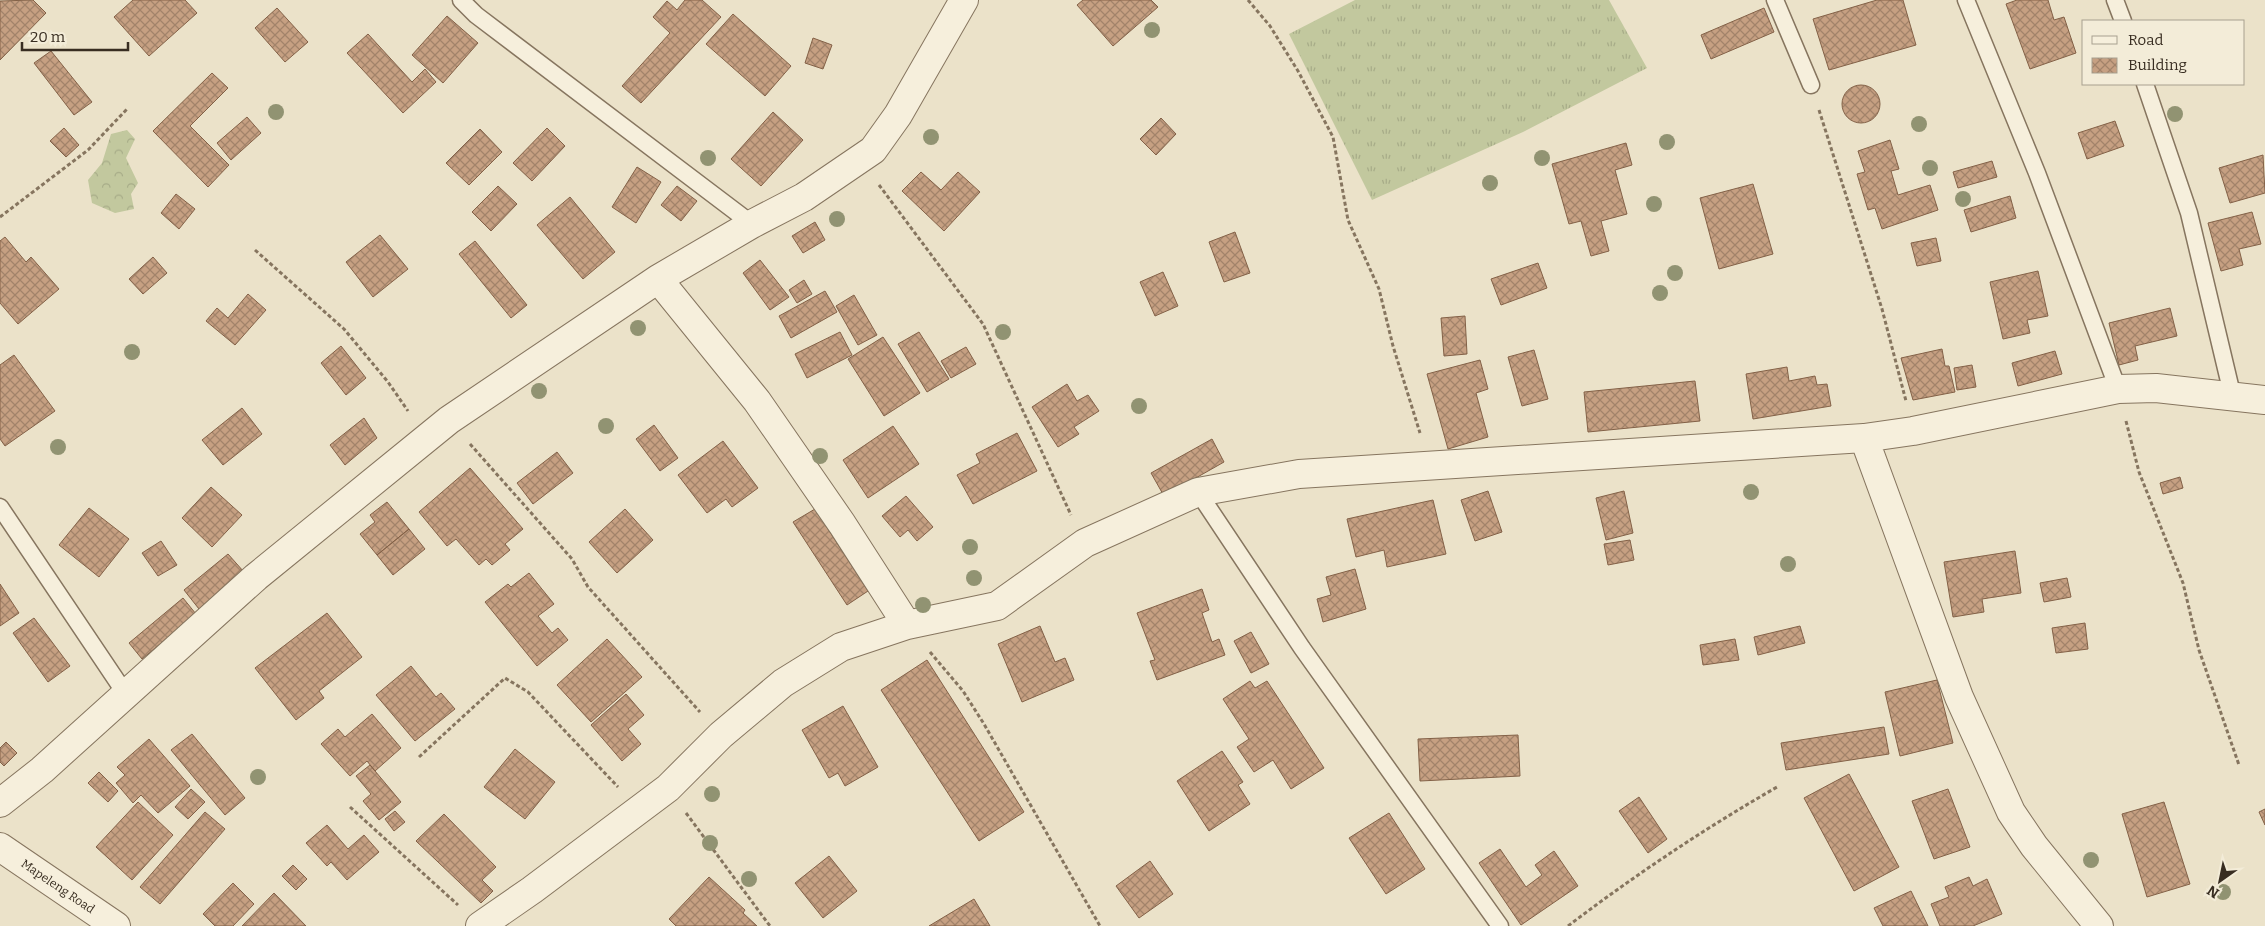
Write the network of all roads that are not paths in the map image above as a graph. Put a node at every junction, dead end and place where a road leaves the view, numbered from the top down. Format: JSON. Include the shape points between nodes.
{"nodes":[{"id":1,"x":461,"y":0,"type":"edge"},
{"id":2,"x":964,"y":0,"type":"edge"},
{"id":3,"x":1775,"y":0,"type":"edge"},
{"id":4,"x":1966,"y":0,"type":"edge"},
{"id":5,"x":2115,"y":0,"type":"edge"},
{"id":6,"x":2123,"y":20,"type":"edge"},
{"id":7,"x":1811,"y":85,"type":"road end"},
{"id":8,"x":2145,"y":85,"type":"edge"},
{"id":9,"x":752,"y":224,"type":"junction"},
{"id":10,"x":658,"y":279,"type":"junction"},
{"id":11,"x":2118,"y":389,"type":"junction"},
{"id":12,"x":2233,"y":398,"type":"junction"},
{"id":13,"x":2265,"y":400,"type":"edge"},
{"id":14,"x":1864,"y":438,"type":"junction"},
{"id":15,"x":1198,"y":492,"type":"junction"},
{"id":16,"x":0,"y":507,"type":"edge"},
{"id":17,"x":907,"y":625,"type":"junction"},
{"id":18,"x":126,"y":693,"type":"junction"},
{"id":19,"x":0,"y":803,"type":"edge"},
{"id":20,"x":0,"y":847,"type":"edge"},
{"id":21,"x":116,"y":926,"type":"edge"},
{"id":22,"x":480,"y":926,"type":"edge"},
{"id":23,"x":1500,"y":926,"type":"edge"},
{"id":24,"x":2099,"y":926,"type":"edge"}],
"edges":[{"from":1,"to":9,"type":"lane","via":[[476,15]]},
{"from":2,"to":9,"type":"street","via":[[898,115],[873,150],[804,198]]},
{"from":3,"to":7,"type":"lane"},
{"from":4,"to":11,"type":"lane","via":[[2037,173]]},
{"from":5,"to":6,"type":"lane"},
{"from":8,"to":12,"type":"lane","via":[[2189,212]]},
{"from":9,"to":10,"type":"street"},
{"from":10,"to":17,"type":"street","via":[[757,401]]},
{"from":10,"to":18,"type":"street","via":[[449,420],[256,577]]},
{"from":11,"to":12,"type":"street","via":[[2156,388]]},
{"from":11,"to":14,"type":"street"},
{"from":12,"to":13,"type":"street"},
{"from":14,"to":15,"type":"street","via":[[1299,474]]},
{"from":14,"to":24,"type":"street","via":[[1959,697],[2011,812],[2034,846]]},
{"from":15,"to":17,"type":"street","via":[[1084,543],[997,606]]},
{"from":15,"to":23,"type":"lane","via":[[1302,648]]},
{"from":16,"to":18,"type":"lane"},
{"from":17,"to":22,"type":"street","via":[[841,647],[784,683],[721,735],[668,788]]},
{"from":18,"to":19,"type":"street","via":[[42,770]]},
{"from":20,"to":21,"type":"street","name":"Mapeleng Road"}]}
